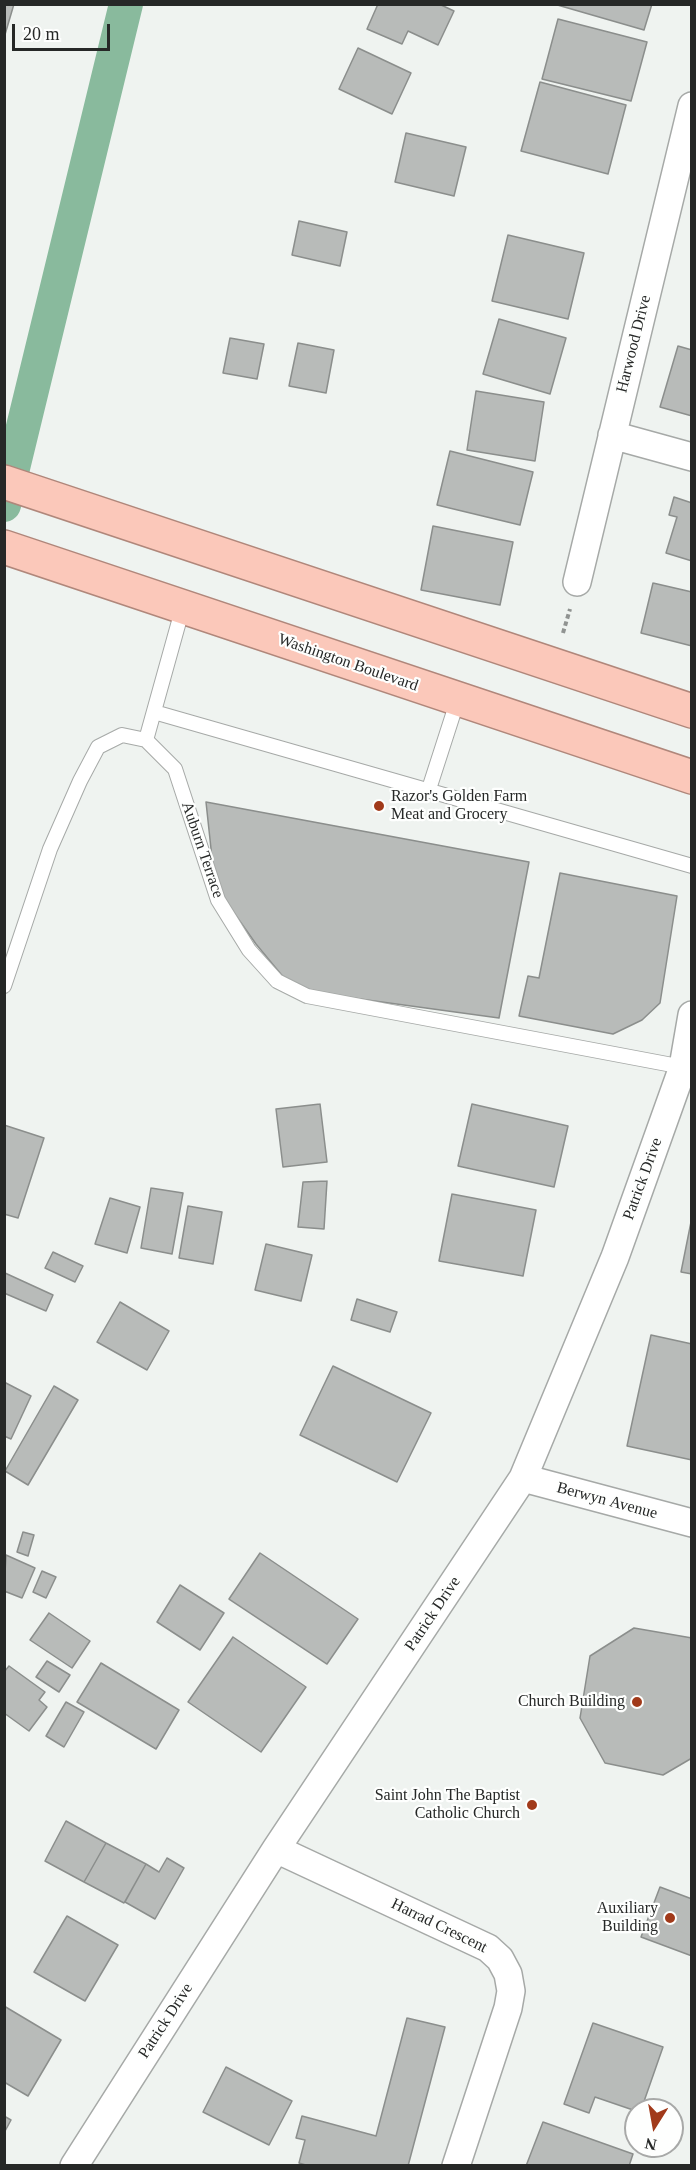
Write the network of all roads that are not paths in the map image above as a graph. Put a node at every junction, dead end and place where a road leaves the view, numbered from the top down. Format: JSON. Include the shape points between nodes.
{"nodes":[{"id":1,"x":692,"y":106,"type":"edge"},
{"id":2,"x":612,"y":435,"type":"junction"},
{"id":3,"x":692,"y":457,"type":"edge"},
{"id":4,"x":4,"y":482,"type":"edge"},
{"id":5,"x":4,"y":547,"type":"edge"},
{"id":6,"x":577,"y":582,"type":"road end"},
{"id":7,"x":183,"y":607,"type":"junction"},
{"id":8,"x":458,"y":699,"type":"junction"},
{"id":9,"x":692,"y":711,"type":"edge"},
{"id":10,"x":154,"y":712,"type":"junction"},
{"id":11,"x":146,"y":740,"type":"junction"},
{"id":12,"x":692,"y":777,"type":"edge"},
{"id":13,"x":429,"y":789,"type":"junction"},
{"id":14,"x":692,"y":866,"type":"edge"},
{"id":15,"x":4,"y":986,"type":"edge"},
{"id":16,"x":692,"y":1015,"type":"edge"},
{"id":17,"x":687,"y":1068,"type":"edge"},
{"id":18,"x":523,"y":1478,"type":"junction"},
{"id":19,"x":692,"y":1523,"type":"edge"},
{"id":20,"x":276,"y":1849,"type":"junction"},
{"id":21,"x":74,"y":2166,"type":"edge"},
{"id":22,"x":456,"y":2166,"type":"edge"}],
"edges":[{"from":1,"to":2,"type":"street","name":"Harwood Drive"},
{"from":2,"to":3,"type":"street"},
{"from":2,"to":6,"type":"street","name":"Harwood Drive"},
{"from":4,"to":9,"type":"highway"},
{"from":5,"to":7,"type":"highway","name":"Washington Boulevard"},
{"from":7,"to":8,"type":"highway","name":"Washington Boulevard"},
{"from":7,"to":10,"type":"lane"},
{"from":8,"to":12,"type":"highway","name":"Washington Boulevard"},
{"from":8,"to":13,"type":"lane"},
{"from":10,"to":11,"type":"lane"},
{"from":10,"to":13,"type":"lane"},
{"from":11,"to":15,"type":"lane","via":[[122,735],[98,747],[50,849]]},
{"from":11,"to":17,"type":"lane","name":"Auburn Terrace","via":[[175,769],[218,900],[249,950],[277,981],[307,996]]},
{"from":13,"to":14,"type":"lane"},
{"from":16,"to":17,"type":"street","name":"Patrick Drive"},
{"from":17,"to":18,"type":"street","name":"Patrick Drive","via":[[615,1257]]},
{"from":18,"to":19,"type":"street","name":"Berwyn Avenue"},
{"from":18,"to":20,"type":"street","name":"Patrick Drive"},
{"from":20,"to":21,"type":"street","name":"Patrick Drive"},
{"from":20,"to":22,"type":"street","name":"Harrad Crescent","via":[[488,1948],[500,1959],[511,1991],[508,2008]]}]}
